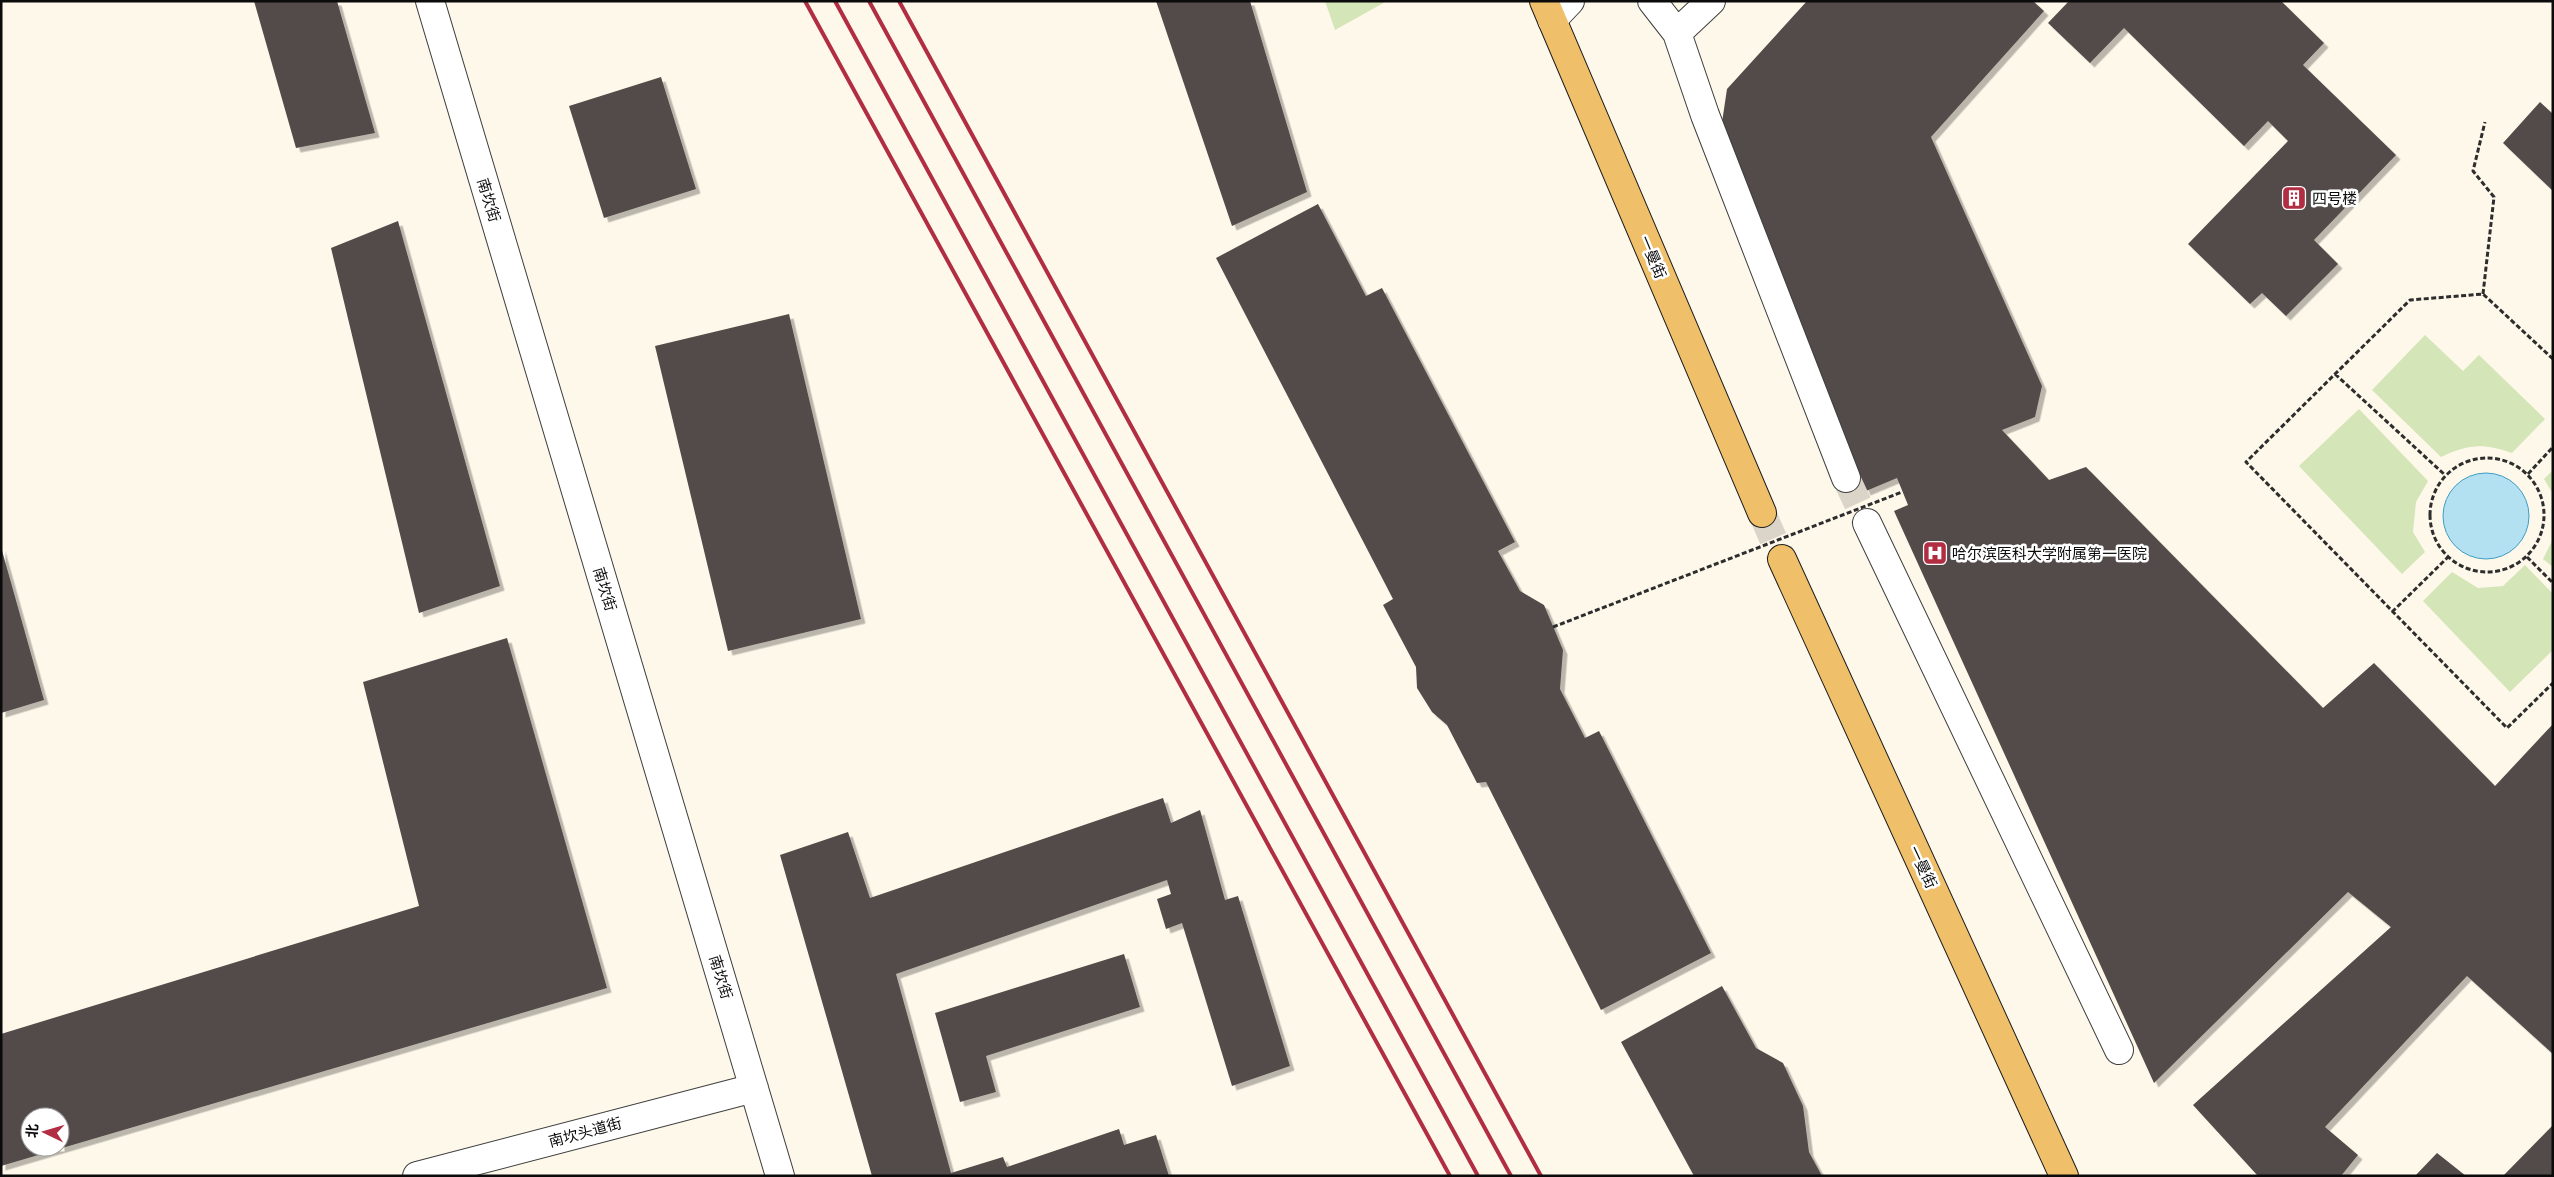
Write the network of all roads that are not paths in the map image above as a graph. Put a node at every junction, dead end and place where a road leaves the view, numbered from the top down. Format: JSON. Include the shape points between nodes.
{"nodes":[{"id":1,"x":430,"y":1,"type":"edge"},
{"id":2,"x":1652,"y":1,"type":"edge"},
{"id":3,"x":1711,"y":1,"type":"edge"},
{"id":4,"x":1555,"y":8,"type":"edge"},
{"id":5,"x":1677,"y":33,"type":"junction"},
{"id":6,"x":1846,"y":478,"type":"tunnel mouth"},
{"id":7,"x":1762,"y":513,"type":"tunnel mouth"},
{"id":8,"x":1867,"y":522,"type":"tunnel mouth"},
{"id":9,"x":1782,"y":559,"type":"tunnel mouth"},
{"id":10,"x":2119,"y":1050,"type":"dead end"},
{"id":11,"x":754,"y":1088,"type":"junction"},
{"id":12,"x":416,"y":1176,"type":"edge"},
{"id":13,"x":780,"y":1176,"type":"edge"},
{"id":14,"x":2064,"y":1176,"type":"edge"}],
"edges":[{"from":1,"to":11,"type":"street","name":"南坎街"},
{"from":2,"to":5,"type":"street"},
{"from":3,"to":5,"type":"street"},
{"from":4,"to":7,"type":"main road","name":"一曼街"},
{"from":5,"to":6,"type":"street","via":[[1705,115]]},
{"from":8,"to":10,"type":"street"},
{"from":9,"to":14,"type":"main road","name":"一曼街"},
{"from":11,"to":12,"type":"street","name":"南坎头道街"},
{"from":11,"to":13,"type":"street","name":"南坎街"}]}
